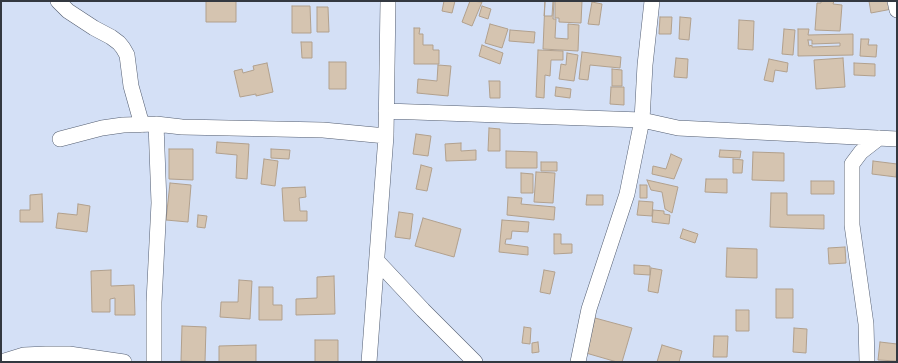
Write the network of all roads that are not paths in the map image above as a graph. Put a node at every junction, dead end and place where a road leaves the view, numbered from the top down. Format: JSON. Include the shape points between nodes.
{"nodes":[{"id":1,"x":58,"y":1,"type":"edge"},
{"id":2,"x":388,"y":1,"type":"edge"},
{"id":3,"x":652,"y":1,"type":"edge"},
{"id":4,"x":895,"y":1,"type":"edge"},
{"id":5,"x":897,"y":10,"type":"edge"},
{"id":6,"x":386,"y":111,"type":"junction"},
{"id":7,"x":642,"y":120,"type":"junction"},
{"id":8,"x":149,"y":125,"type":"junction"},
{"id":9,"x":386,"y":136,"type":"junction"},
{"id":10,"x":879,"y":138,"type":"junction"},
{"id":11,"x":60,"y":139,"type":"dead end"},
{"id":12,"x":897,"y":139,"type":"edge"},
{"id":13,"x":377,"y":261,"type":"junction"},
{"id":14,"x":1,"y":362,"type":"edge"},
{"id":15,"x":124,"y":362,"type":"edge"},
{"id":16,"x":154,"y":362,"type":"edge"},
{"id":17,"x":369,"y":362,"type":"edge"},
{"id":18,"x":475,"y":362,"type":"edge"},
{"id":19,"x":578,"y":362,"type":"edge"},
{"id":20,"x":867,"y":362,"type":"edge"}],
"edges":[{"from":1,"to":8,"type":"street","via":[[68,11],[111,37],[123,48],[127,54],[131,86]]},
{"from":2,"to":6,"type":"street"},
{"from":3,"to":7,"type":"street"},
{"from":4,"to":5,"type":"street"},
{"from":6,"to":7,"type":"street"},
{"from":6,"to":9,"type":"street"},
{"from":7,"to":10,"type":"street","via":[[678,128]]},
{"from":7,"to":19,"type":"street","via":[[627,194],[589,309]]},
{"from":8,"to":9,"type":"street","via":[[323,130]]},
{"from":8,"to":11,"type":"street","via":[[102,128]]},
{"from":8,"to":16,"type":"street","via":[[159,203]]},
{"from":9,"to":13,"type":"street"},
{"from":10,"to":12,"type":"street"},
{"from":10,"to":20,"type":"street","via":[[861,152],[852,164],[852,225],[866,324]]},
{"from":13,"to":17,"type":"street"},
{"from":13,"to":18,"type":"street"},
{"from":14,"to":15,"type":"street","via":[[24,355],[46,354],[69,354]]}]}
